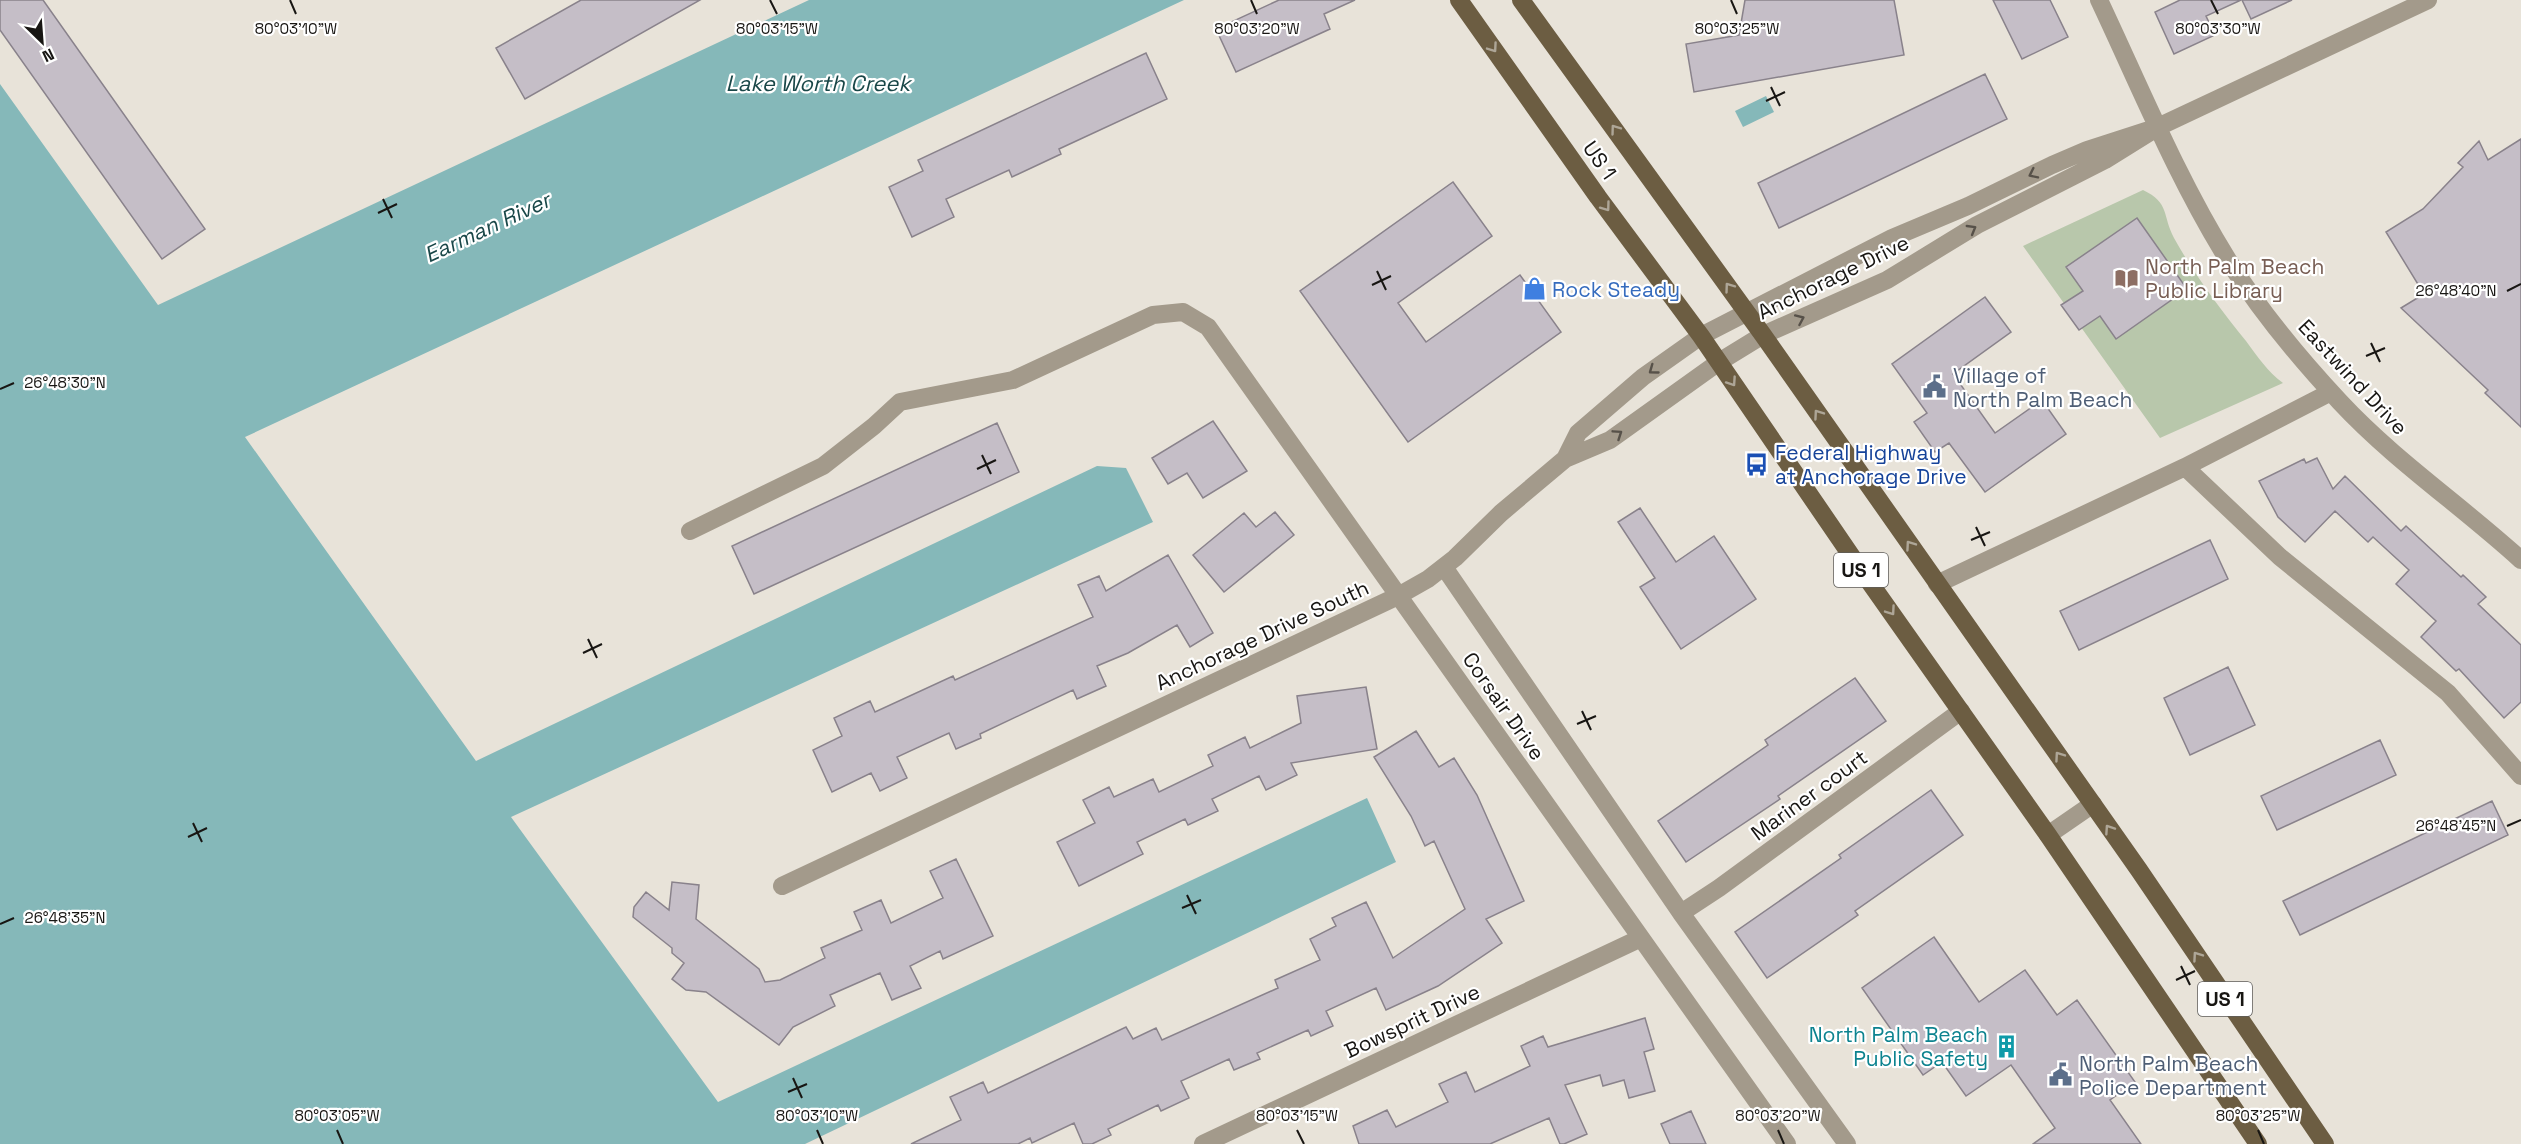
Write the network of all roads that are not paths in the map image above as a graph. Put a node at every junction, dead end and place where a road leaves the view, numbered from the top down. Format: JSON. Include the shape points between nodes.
{"nodes":[{"id":1,"x":1459,"y":0,"type":"edge"},
{"id":2,"x":1521,"y":0,"type":"edge"},
{"id":3,"x":2099,"y":0,"type":"edge"},
{"id":4,"x":2428,"y":0,"type":"edge"},
{"id":5,"x":2158,"y":127,"type":"junction"},
{"id":6,"x":1746,"y":311,"type":"junction"},
{"id":7,"x":1763,"y":335,"type":"junction"},
{"id":8,"x":1701,"y":336,"type":"junction"},
{"id":9,"x":1719,"y":362,"type":"junction"},
{"id":10,"x":2331,"y":392,"type":"junction"},
{"id":11,"x":1565,"y":459,"type":"junction"},
{"id":12,"x":2185,"y":467,"type":"junction"},
{"id":13,"x":690,"y":531,"type":"dead end"},
{"id":14,"x":2521,"y":560,"type":"edge"},
{"id":15,"x":1444,"y":567,"type":"junction"},
{"id":16,"x":1937,"y":584,"type":"junction"},
{"id":17,"x":1398,"y":596,"type":"junction"},
{"id":18,"x":1961,"y":711,"type":"junction"},
{"id":19,"x":2521,"y":776,"type":"edge"},
{"id":20,"x":2093,"y":804,"type":"junction"},
{"id":21,"x":2048,"y":835,"type":"junction"},
{"id":22,"x":782,"y":885,"type":"dead end"},
{"id":23,"x":1681,"y":913,"type":"junction"},
{"id":24,"x":1641,"y":938,"type":"junction"},
{"id":25,"x":1203,"y":1144,"type":"edge"},
{"id":26,"x":1787,"y":1144,"type":"edge"},
{"id":27,"x":1847,"y":1144,"type":"edge"},
{"id":28,"x":2258,"y":1144,"type":"edge"},
{"id":29,"x":2325,"y":1144,"type":"edge"}],
"edges":[{"from":1,"to":8,"type":"main road","name":"US 1","number":"US 1","one_way":true},
{"from":6,"to":2,"type":"main road","number":"US 1","one_way":true},
{"from":3,"to":5,"type":"street","name":"Eastwind Drive"},
{"from":4,"to":5,"type":"street","name":"Anchorage Drive"},
{"from":5,"to":6,"type":"street","name":"Anchorage Drive","one_way":true,"via":[[2052,165],[1892,238]]},
{"from":7,"to":5,"type":"street","name":"Anchorage Drive","one_way":true,"via":[[1887,280],[1977,225],[2105,160]]},
{"from":5,"to":10,"type":"street","name":"Eastwind Drive","via":[[2228,260],[2276,328]]},
{"from":6,"to":7,"type":"main road","number":"US 1"},
{"from":6,"to":8,"type":"street","name":"Anchorage Drive"},
{"from":7,"to":9,"type":"street","name":"Anchorage Drive"},
{"from":16,"to":7,"type":"main road","number":"US 1","one_way":true},
{"from":8,"to":9,"type":"main road","name":"US 1","number":"US 1"},
{"from":8,"to":11,"type":"street","name":"Anchorage Drive South","one_way":true,"via":[[1643,377],[1578,433]]},
{"from":11,"to":9,"type":"street","name":"Anchorage Drive","one_way":true,"via":[[1610,440]]},
{"from":9,"to":18,"type":"main road","name":"US 1","number":"US 1","one_way":true},
{"from":10,"to":12,"type":"street"},
{"from":10,"to":14,"type":"street","name":"Eastwind Drive","via":[[2389,450]]},
{"from":11,"to":15,"type":"street","name":"Anchorage Drive South"},
{"from":12,"to":16,"type":"street"},
{"from":12,"to":19,"type":"street","via":[[2280,558],[2448,693]]},
{"from":13,"to":17,"type":"street","name":"Corsair Drive","via":[[823,466],[900,402],[1013,380],[1153,315],[1183,312],[1208,327]]},
{"from":15,"to":17,"type":"street","name":"Anchorage Drive South"},
{"from":15,"to":23,"type":"street"},
{"from":20,"to":16,"type":"main road","number":"US 1","one_way":true},
{"from":17,"to":22,"type":"street","name":"Anchorage Drive South"},
{"from":17,"to":24,"type":"street","name":"Corsair Drive"},
{"from":18,"to":21,"type":"main road","name":"US 1","number":"US 1"},
{"from":18,"to":23,"type":"street","name":"Mariner court"},
{"from":20,"to":21,"type":"street"},
{"from":29,"to":20,"type":"main road","number":"US 1","one_way":true},
{"from":21,"to":28,"type":"main road","name":"US 1","number":"US 1"},
{"from":23,"to":27,"type":"street"},
{"from":24,"to":25,"type":"street","name":"Bowsprit Drive"},
{"from":24,"to":26,"type":"street","name":"Corsair Drive"}]}
